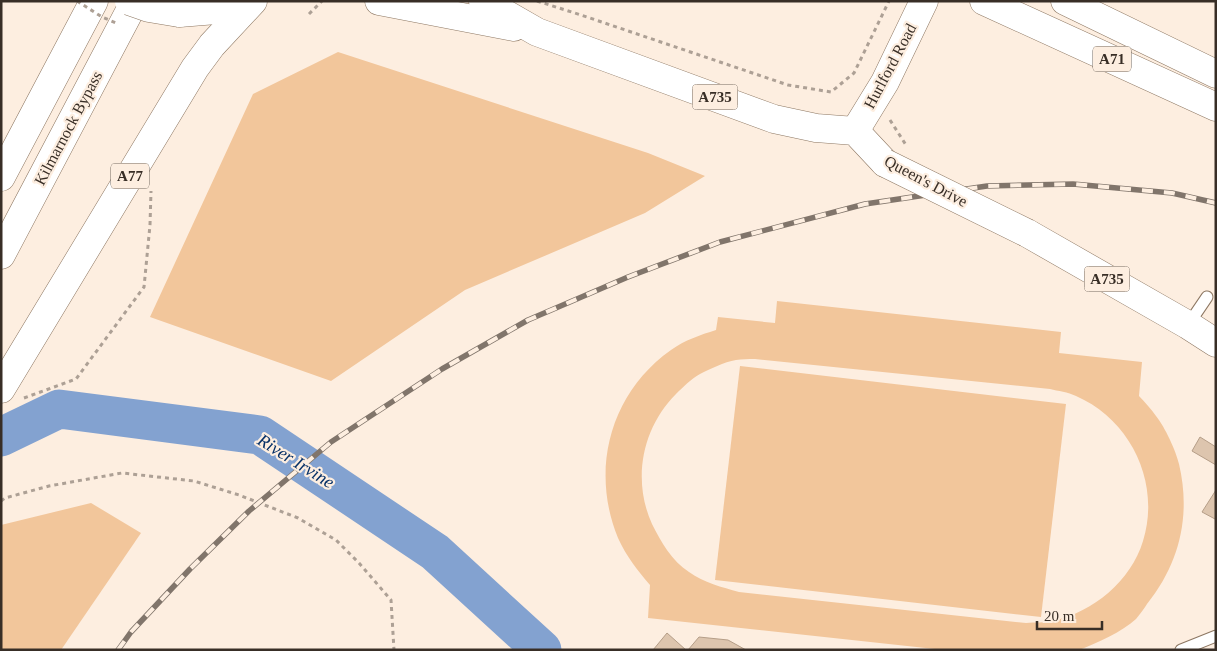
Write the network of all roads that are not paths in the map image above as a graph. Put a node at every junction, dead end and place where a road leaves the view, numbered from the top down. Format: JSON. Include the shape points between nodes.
{"nodes":[{"id":1,"x":94,"y":1,"type":"edge"},
{"id":2,"x":129,"y":1,"type":"edge"},
{"id":3,"x":134,"y":1,"type":"edge"},
{"id":4,"x":244,"y":1,"type":"edge"},
{"id":5,"x":253,"y":1,"type":"edge"},
{"id":6,"x":379,"y":1,"type":"edge"},
{"id":7,"x":483,"y":1,"type":"edge"},
{"id":8,"x":924,"y":1,"type":"edge"},
{"id":9,"x":1065,"y":1,"type":"edge"},
{"id":10,"x":996,"y":7,"type":"edge"},
{"id":11,"x":537,"y":32,"type":"junction"},
{"id":12,"x":1216,"y":74,"type":"edge"},
{"id":13,"x":1216,"y":106,"type":"edge"},
{"id":14,"x":855,"y":131,"type":"junction"},
{"id":15,"x":1,"y":177,"type":"edge"},
{"id":16,"x":1,"y":255,"type":"edge"},
{"id":17,"x":1207,"y":297,"type":"dead end"},
{"id":18,"x":1188,"y":326,"type":"junction"},
{"id":19,"x":1216,"y":343,"type":"edge"},
{"id":20,"x":11,"y":395,"type":"edge"},
{"id":21,"x":1216,"y":636,"type":"edge"},
{"id":22,"x":1181,"y":650,"type":"edge"}],
"edges":[{"from":1,"to":15,"type":"main road"},
{"from":2,"to":4,"type":"main road","bridge":true,"via":[[179,13],[216,10]]},
{"from":3,"to":16,"type":"main road","name":"Kilmarnock Bypass"},
{"from":5,"to":20,"type":"main road","number":"A77","via":[[195,68],[19,360]]},
{"from":6,"to":11,"type":"main road"},
{"from":7,"to":11,"type":"main road"},
{"from":8,"to":14,"type":"main road","name":"Hurlford Road","via":[[886,82]]},
{"from":9,"to":12,"type":"main road","number":"A71"},
{"from":10,"to":13,"type":"main road","number":"A71"},
{"from":11,"to":14,"type":"main road","number":"A735","via":[[774,118],[816,128]]},
{"from":14,"to":18,"type":"main road","name":"Queen's Drive","number":"A735","bridge":true,"via":[[885,163],[1026,233]]},
{"from":17,"to":18,"type":"lane"},
{"from":18,"to":19,"type":"main road","name":"Queen's Drive","number":"A735"},
{"from":21,"to":22,"type":"lane"}]}
